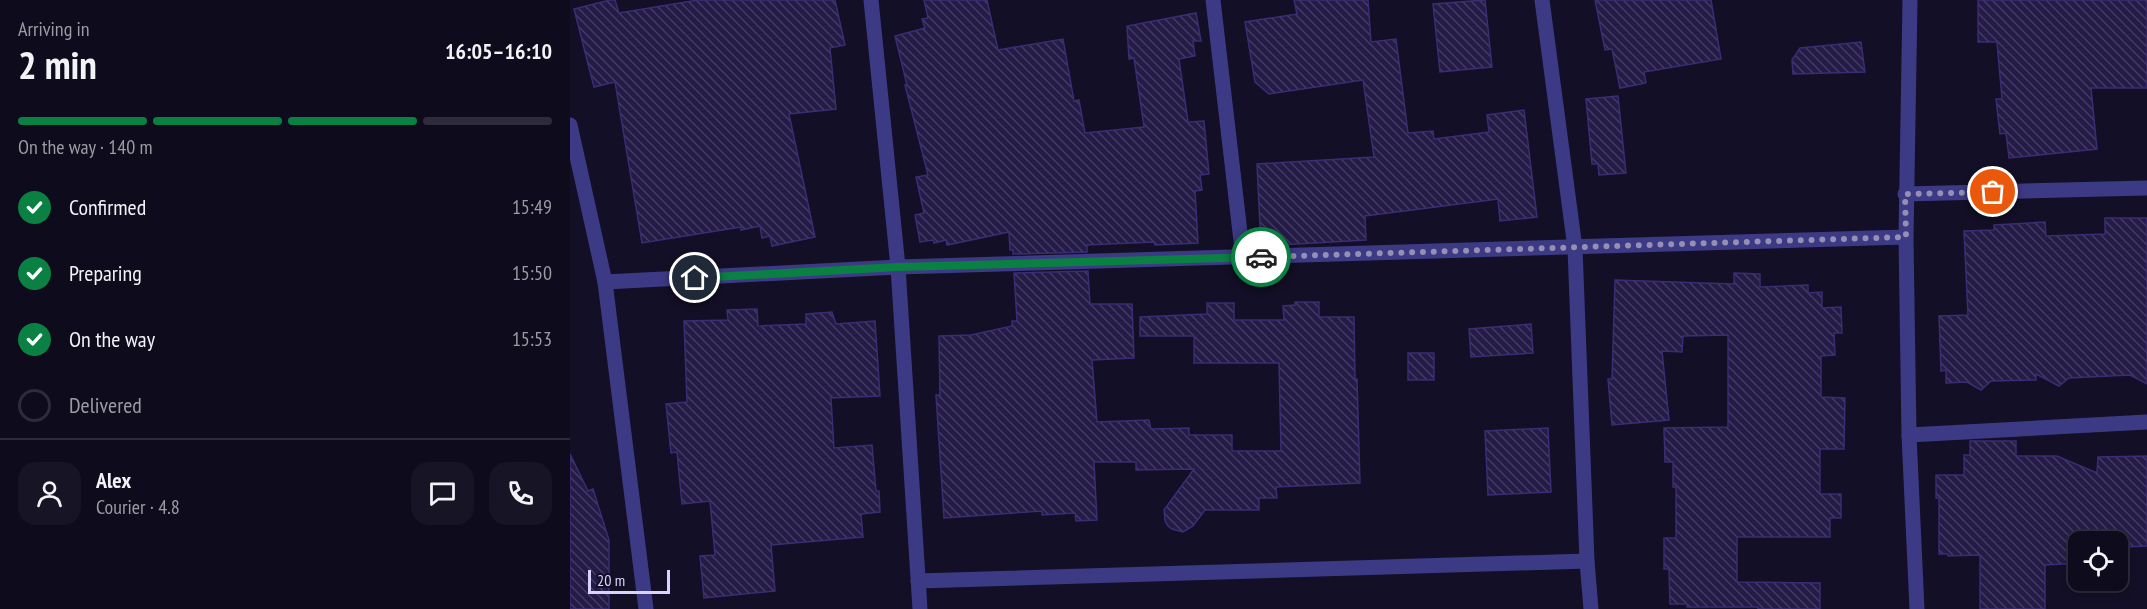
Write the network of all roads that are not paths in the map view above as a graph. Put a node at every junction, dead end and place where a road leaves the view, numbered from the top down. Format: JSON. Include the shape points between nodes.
{"nodes":[{"id":1,"x":871,"y":0,"type":"edge"},
{"id":2,"x":1213,"y":0,"type":"edge"},
{"id":3,"x":1542,"y":0,"type":"edge"},
{"id":4,"x":1910,"y":0,"type":"edge"},
{"id":5,"x":570,"y":125,"type":"edge"},
{"id":6,"x":2147,"y":188,"type":"edge"},
{"id":7,"x":1905,"y":194,"type":"junction"},
{"id":8,"x":1906,"y":237,"type":"junction"},
{"id":9,"x":1575,"y":248,"type":"junction"},
{"id":10,"x":1243,"y":258,"type":"junction"},
{"id":11,"x":898,"y":267,"type":"junction"},
{"id":12,"x":605,"y":282,"type":"junction"},
{"id":13,"x":2147,"y":422,"type":"edge"},
{"id":14,"x":1909,"y":435,"type":"junction"},
{"id":15,"x":1587,"y":561,"type":"junction"},
{"id":16,"x":918,"y":581,"type":"junction"},
{"id":17,"x":646,"y":609,"type":"edge"},
{"id":18,"x":920,"y":609,"type":"edge"},
{"id":19,"x":1591,"y":609,"type":"edge"},
{"id":20,"x":1917,"y":609,"type":"edge"}],
"edges":[{"from":1,"to":11,"type":"street"},
{"from":2,"to":10,"type":"street"},
{"from":3,"to":9,"type":"street"},
{"from":4,"to":7,"type":"street"},
{"from":5,"to":12,"type":"street"},
{"from":6,"to":7,"type":"street"},
{"from":7,"to":8,"type":"street"},
{"from":8,"to":9,"type":"street"},
{"from":8,"to":14,"type":"street"},
{"from":9,"to":10,"type":"street"},
{"from":9,"to":15,"type":"street"},
{"from":10,"to":11,"type":"street"},
{"from":11,"to":12,"type":"street"},
{"from":11,"to":16,"type":"street"},
{"from":12,"to":17,"type":"street"},
{"from":13,"to":14,"type":"street"},
{"from":14,"to":20,"type":"street"},
{"from":15,"to":16,"type":"street"},
{"from":15,"to":19,"type":"street"},
{"from":16,"to":18,"type":"street"}]}
